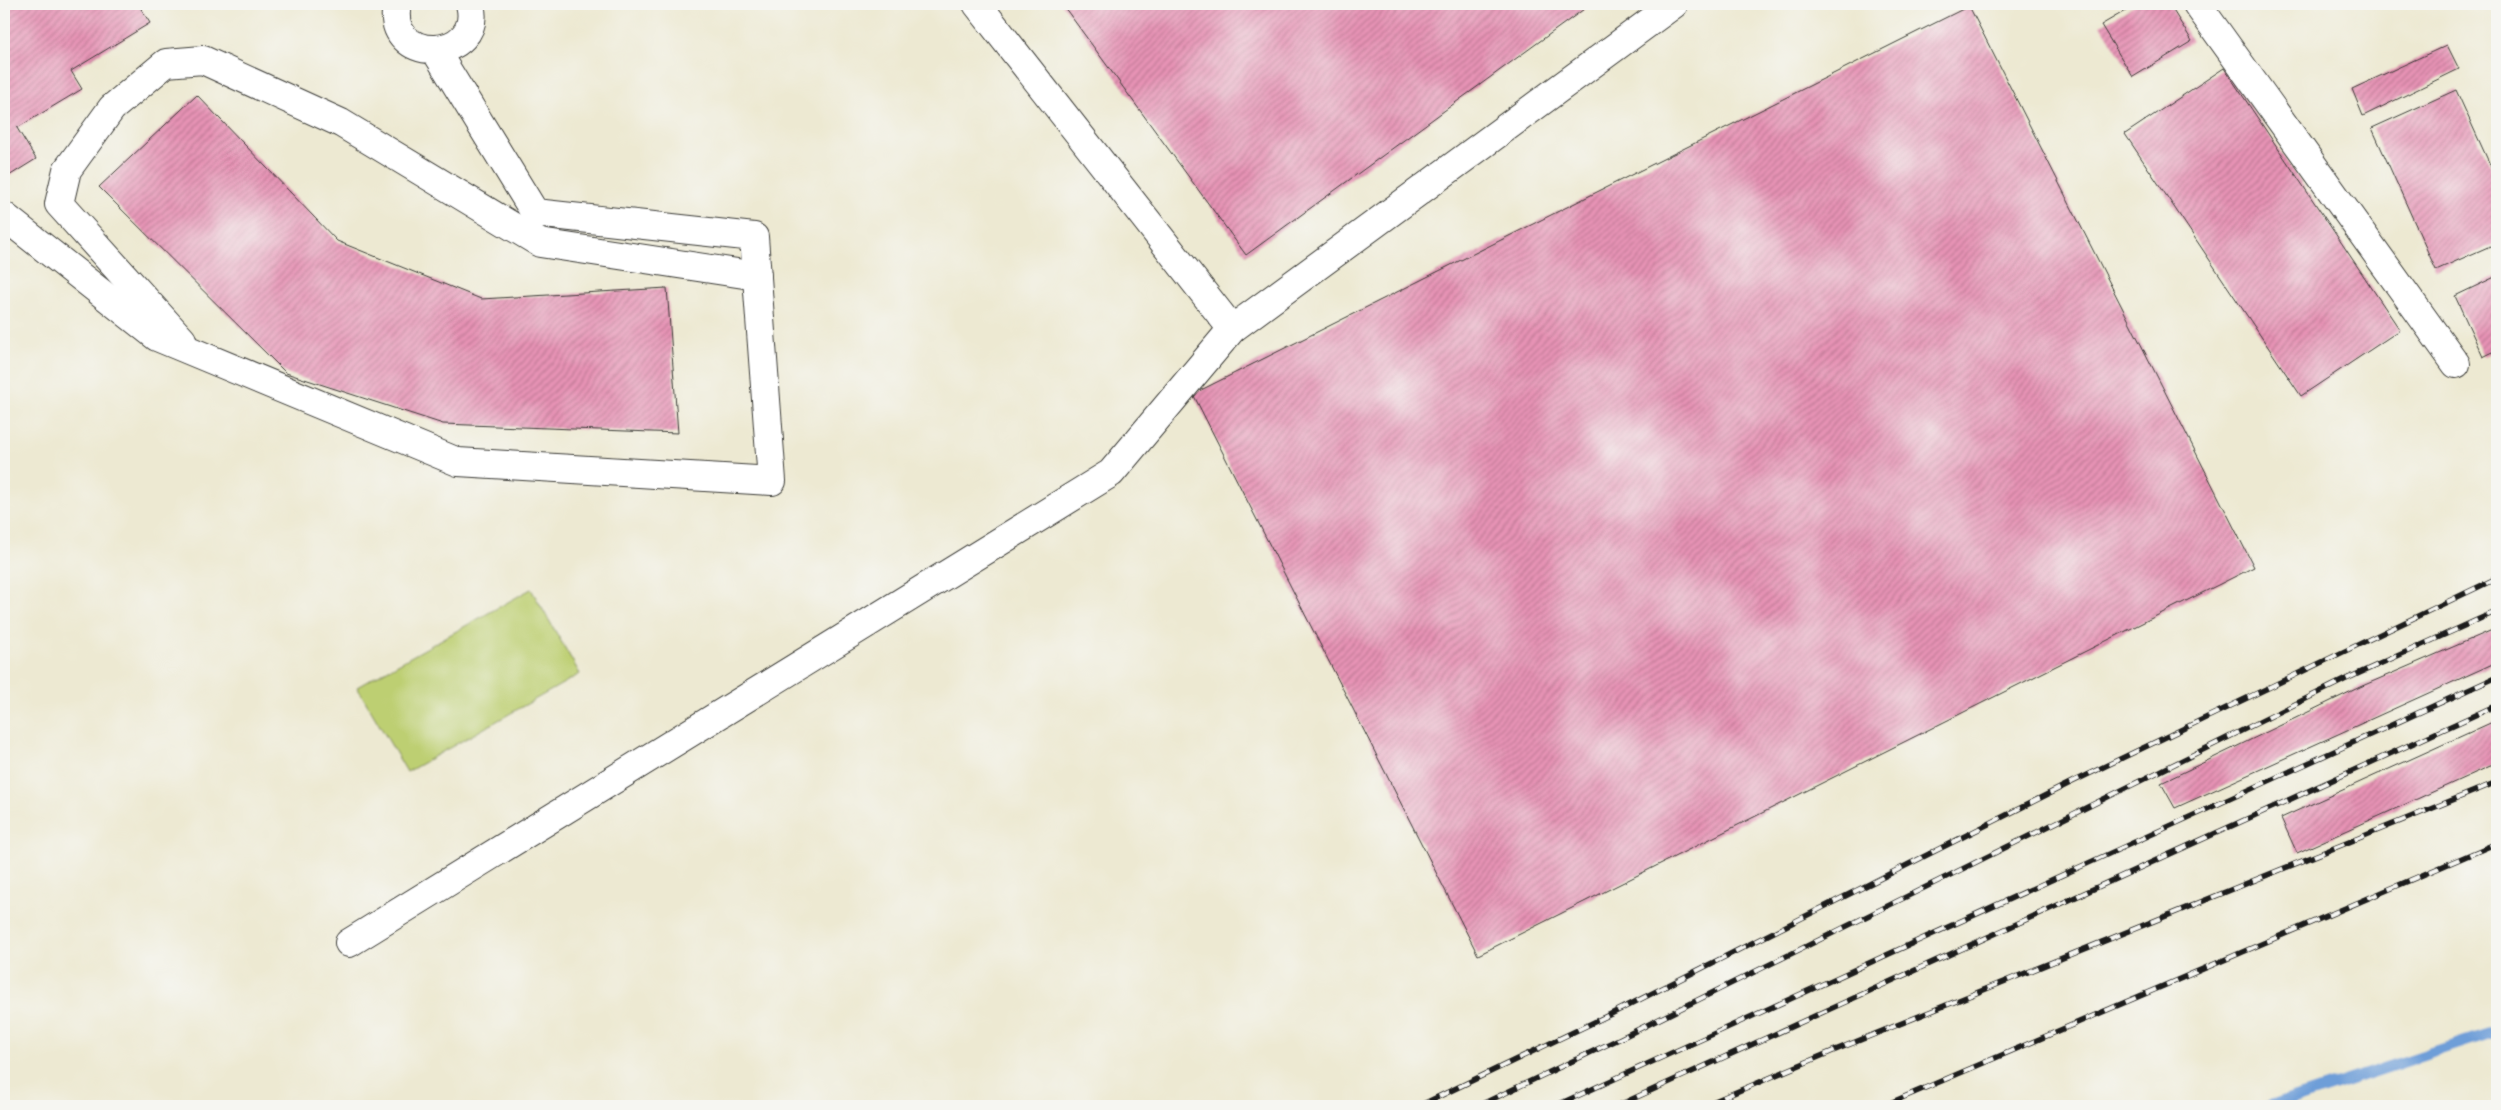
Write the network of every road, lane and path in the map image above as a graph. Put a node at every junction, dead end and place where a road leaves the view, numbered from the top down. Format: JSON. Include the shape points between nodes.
{"nodes":[{"id":1,"x":397,"y":4,"type":"edge"},
{"id":2,"x":470,"y":4,"type":"edge"},
{"id":3,"x":977,"y":4,"type":"edge"},
{"id":4,"x":1674,"y":4,"type":"edge"},
{"id":5,"x":2197,"y":4,"type":"edge"},
{"id":6,"x":435,"y":50,"type":"junction"},
{"id":7,"x":4,"y":216,"type":"edge"},
{"id":8,"x":757,"y":276,"type":"junction"},
{"id":9,"x":1232,"y":329,"type":"junction"},
{"id":10,"x":193,"y":352,"type":"junction"},
{"id":11,"x":2456,"y":364,"type":"dead end"},
{"id":12,"x":349,"y":944,"type":"dead end"}],
"edges":[{"from":1,"to":6,"type":"lane","via":[[397,23],[402,34],[411,43]]},
{"from":2,"to":6,"type":"lane","via":[[470,21],[465,33],[458,42]]},
{"from":3,"to":9,"type":"lane"},
{"from":4,"to":9,"type":"lane"},
{"from":5,"to":11,"type":"lane"},
{"from":6,"to":8,"type":"lane","via":[[535,213],[754,237]]},
{"from":7,"to":10,"type":"lane","via":[[157,337]]},
{"from":8,"to":10,"type":"lane","via":[[772,481],[458,462]]},
{"from":8,"to":10,"type":"lane","via":[[540,243],[341,123],[203,60],[166,63],[112,108],[67,170],[59,204]]},
{"from":9,"to":12,"type":"lane","via":[[1111,473]]}]}
